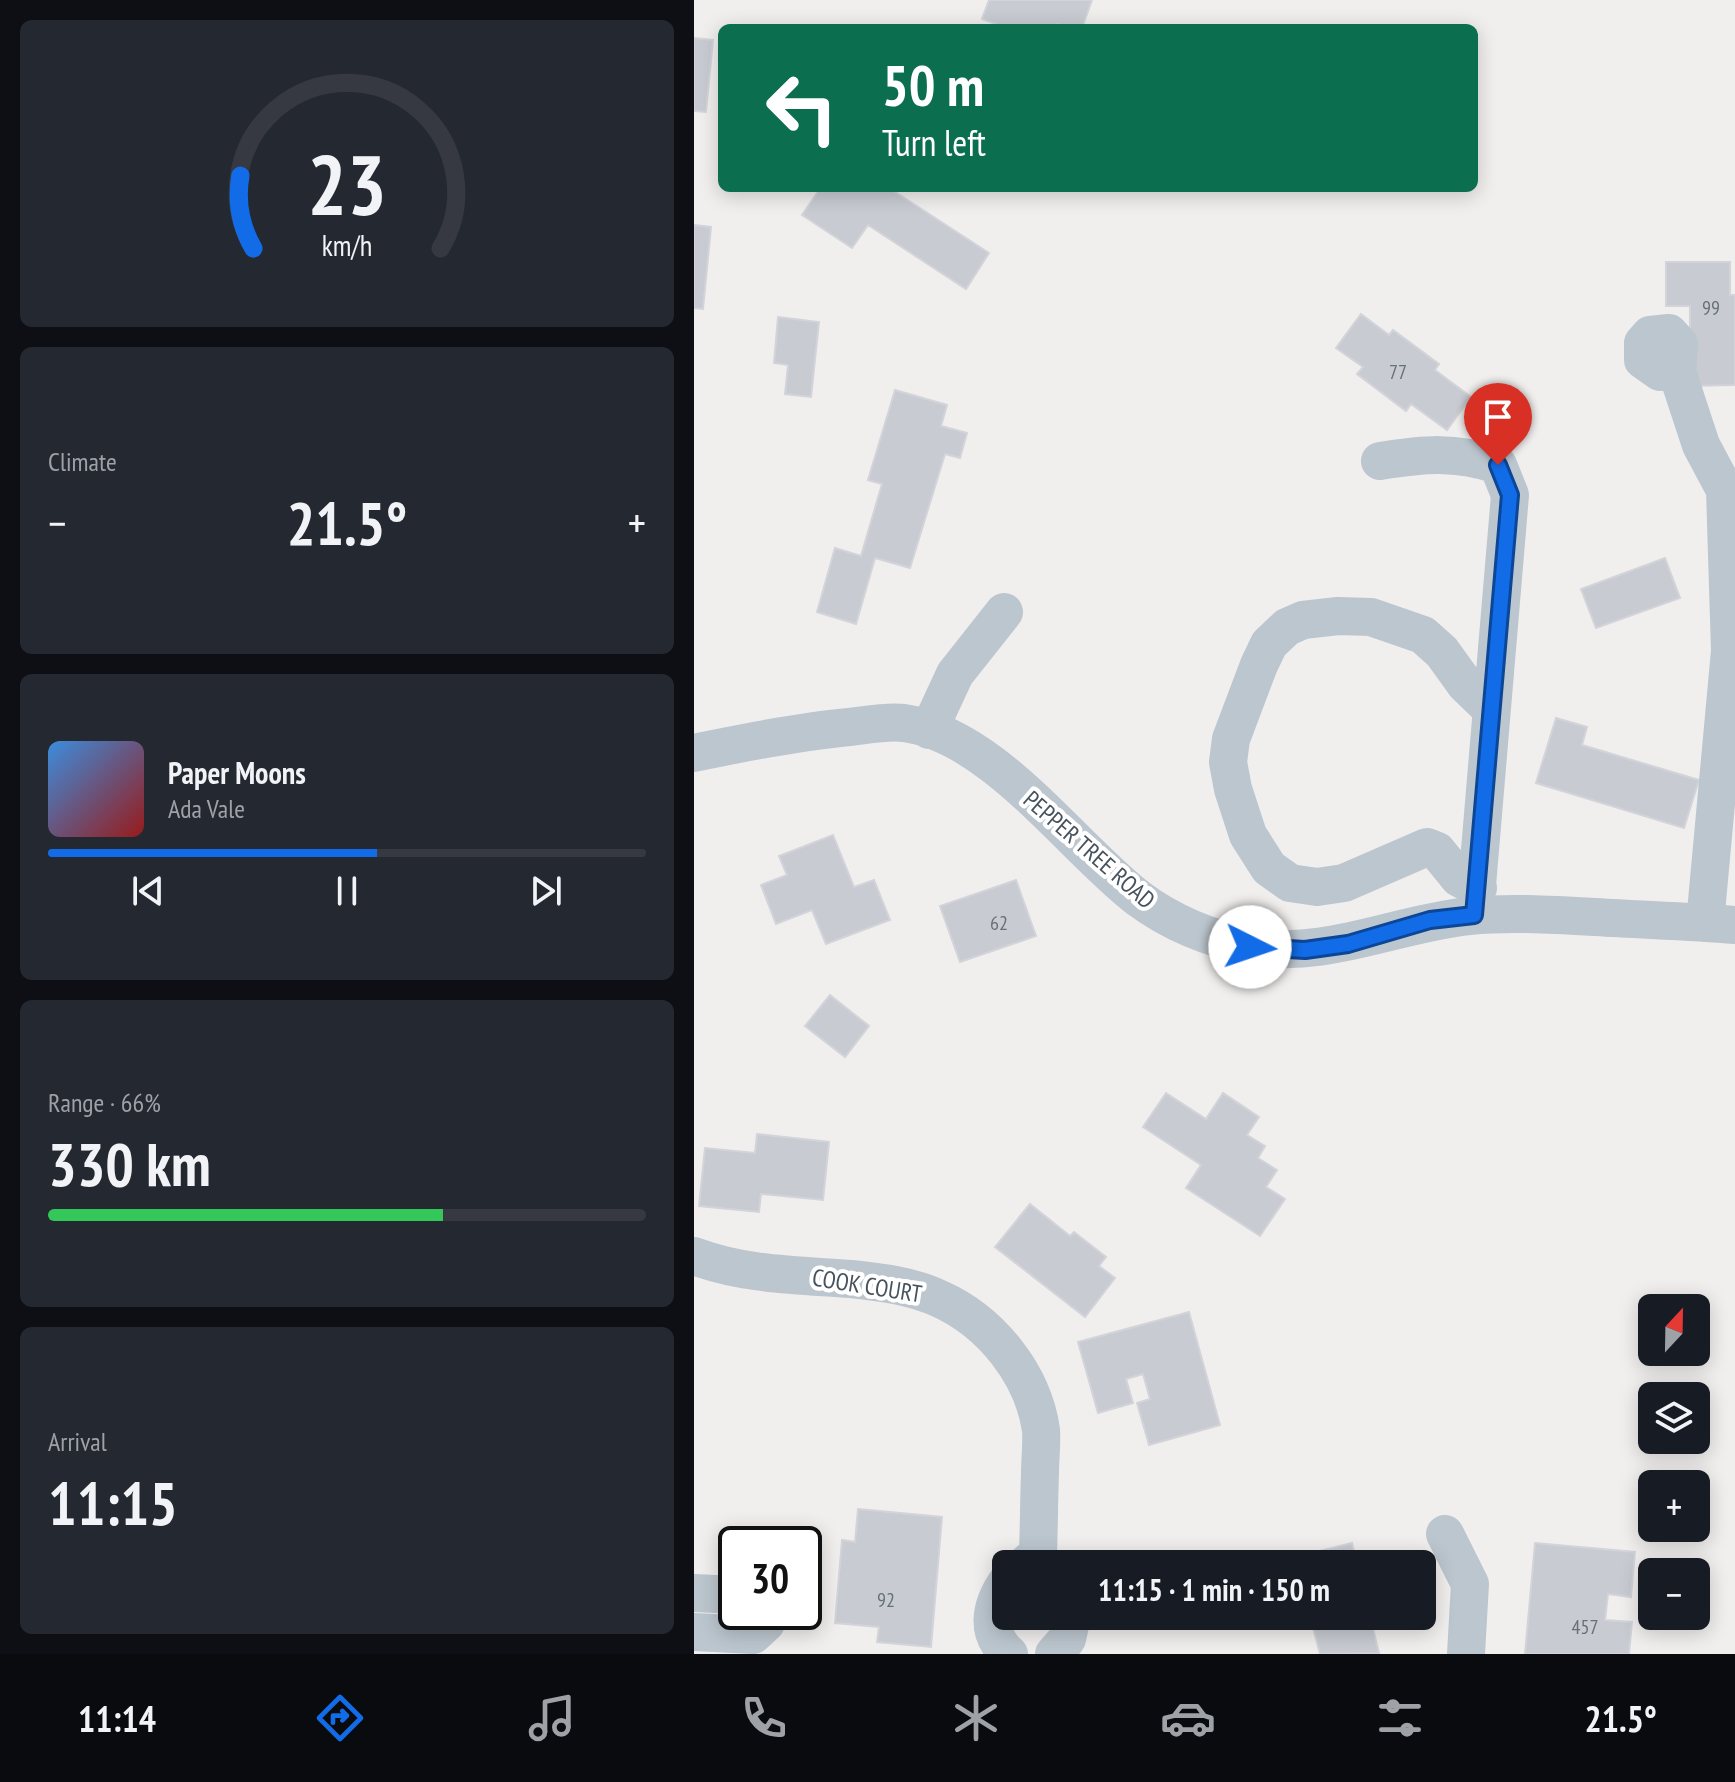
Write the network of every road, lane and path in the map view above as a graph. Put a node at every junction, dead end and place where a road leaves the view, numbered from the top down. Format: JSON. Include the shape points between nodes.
{"nodes":[{"id":1,"x":1677,"y":372,"type":"dead end"},
{"id":2,"x":1380,"y":461,"type":"dead end"},
{"id":3,"x":1004,"y":612,"type":"dead end"},
{"id":4,"x":1491,"y":709,"type":"junction"},
{"id":5,"x":929,"y":730,"type":"junction"},
{"id":6,"x":694,"y":753,"type":"edge"},
{"id":7,"x":1476,"y":902,"type":"junction"},
{"id":8,"x":1720,"y":924,"type":"edge"},
{"id":9,"x":694,"y":1256,"type":"edge"},
{"id":10,"x":1445,"y":1534,"type":"dead end"},
{"id":11,"x":1039,"y":1550,"type":"edge"},
{"id":12,"x":694,"y":1593,"type":"edge"},
{"id":13,"x":718,"y":1594,"type":"edge"},
{"id":14,"x":758,"y":1630,"type":"edge"},
{"id":15,"x":994,"y":1630,"type":"edge"},
{"id":16,"x":1069,"y":1630,"type":"edge"},
{"id":17,"x":694,"y":1632,"type":"edge"},
{"id":18,"x":1009,"y":1654,"type":"edge"},
{"id":19,"x":1054,"y":1654,"type":"edge"},
{"id":20,"x":1466,"y":1654,"type":"edge"}],
"edges":[{"from":1,"to":8,"type":"street","via":[[1701,445],[1725,490],[1730,651]]},
{"from":2,"to":4,"type":"street","via":[[1433,453],[1498,465],[1510,495]]},
{"from":3,"to":5,"type":"street","via":[[955,674]]},
{"from":4,"to":7,"type":"street"},
{"from":4,"to":7,"type":"street","via":[[1423,635],[1371,617],[1303,620],[1269,644],[1231,739],[1228,762],[1248,835],[1269,868],[1290,883],[1344,883],[1427,847],[1437,851]]},
{"from":5,"to":6,"type":"street","name":"PEPPER TREE ROAD","via":[[879,723]]},
{"from":5,"to":7,"type":"street","name":"PEPPER TREE ROAD","via":[[967,746],[1003,774],[1139,898],[1213,937],[1250,947],[1305,950],[1348,944]]},
{"from":7,"to":8,"type":"street","name":"PEPPER TREE ROAD","via":[[1552,915]]},
{"from":9,"to":11,"type":"street","name":"COOK COURT","via":[[745,1271],[914,1289],[968,1315],[1010,1357],[1036,1405],[1041,1433]]},
{"from":10,"to":20,"type":"street","via":[[1470,1584]]},
{"from":12,"to":13,"type":"street"},
{"from":14,"to":17,"type":"street","via":[[753,1635]]},
{"from":15,"to":18,"type":"street"},
{"from":16,"to":19,"type":"street"}]}
